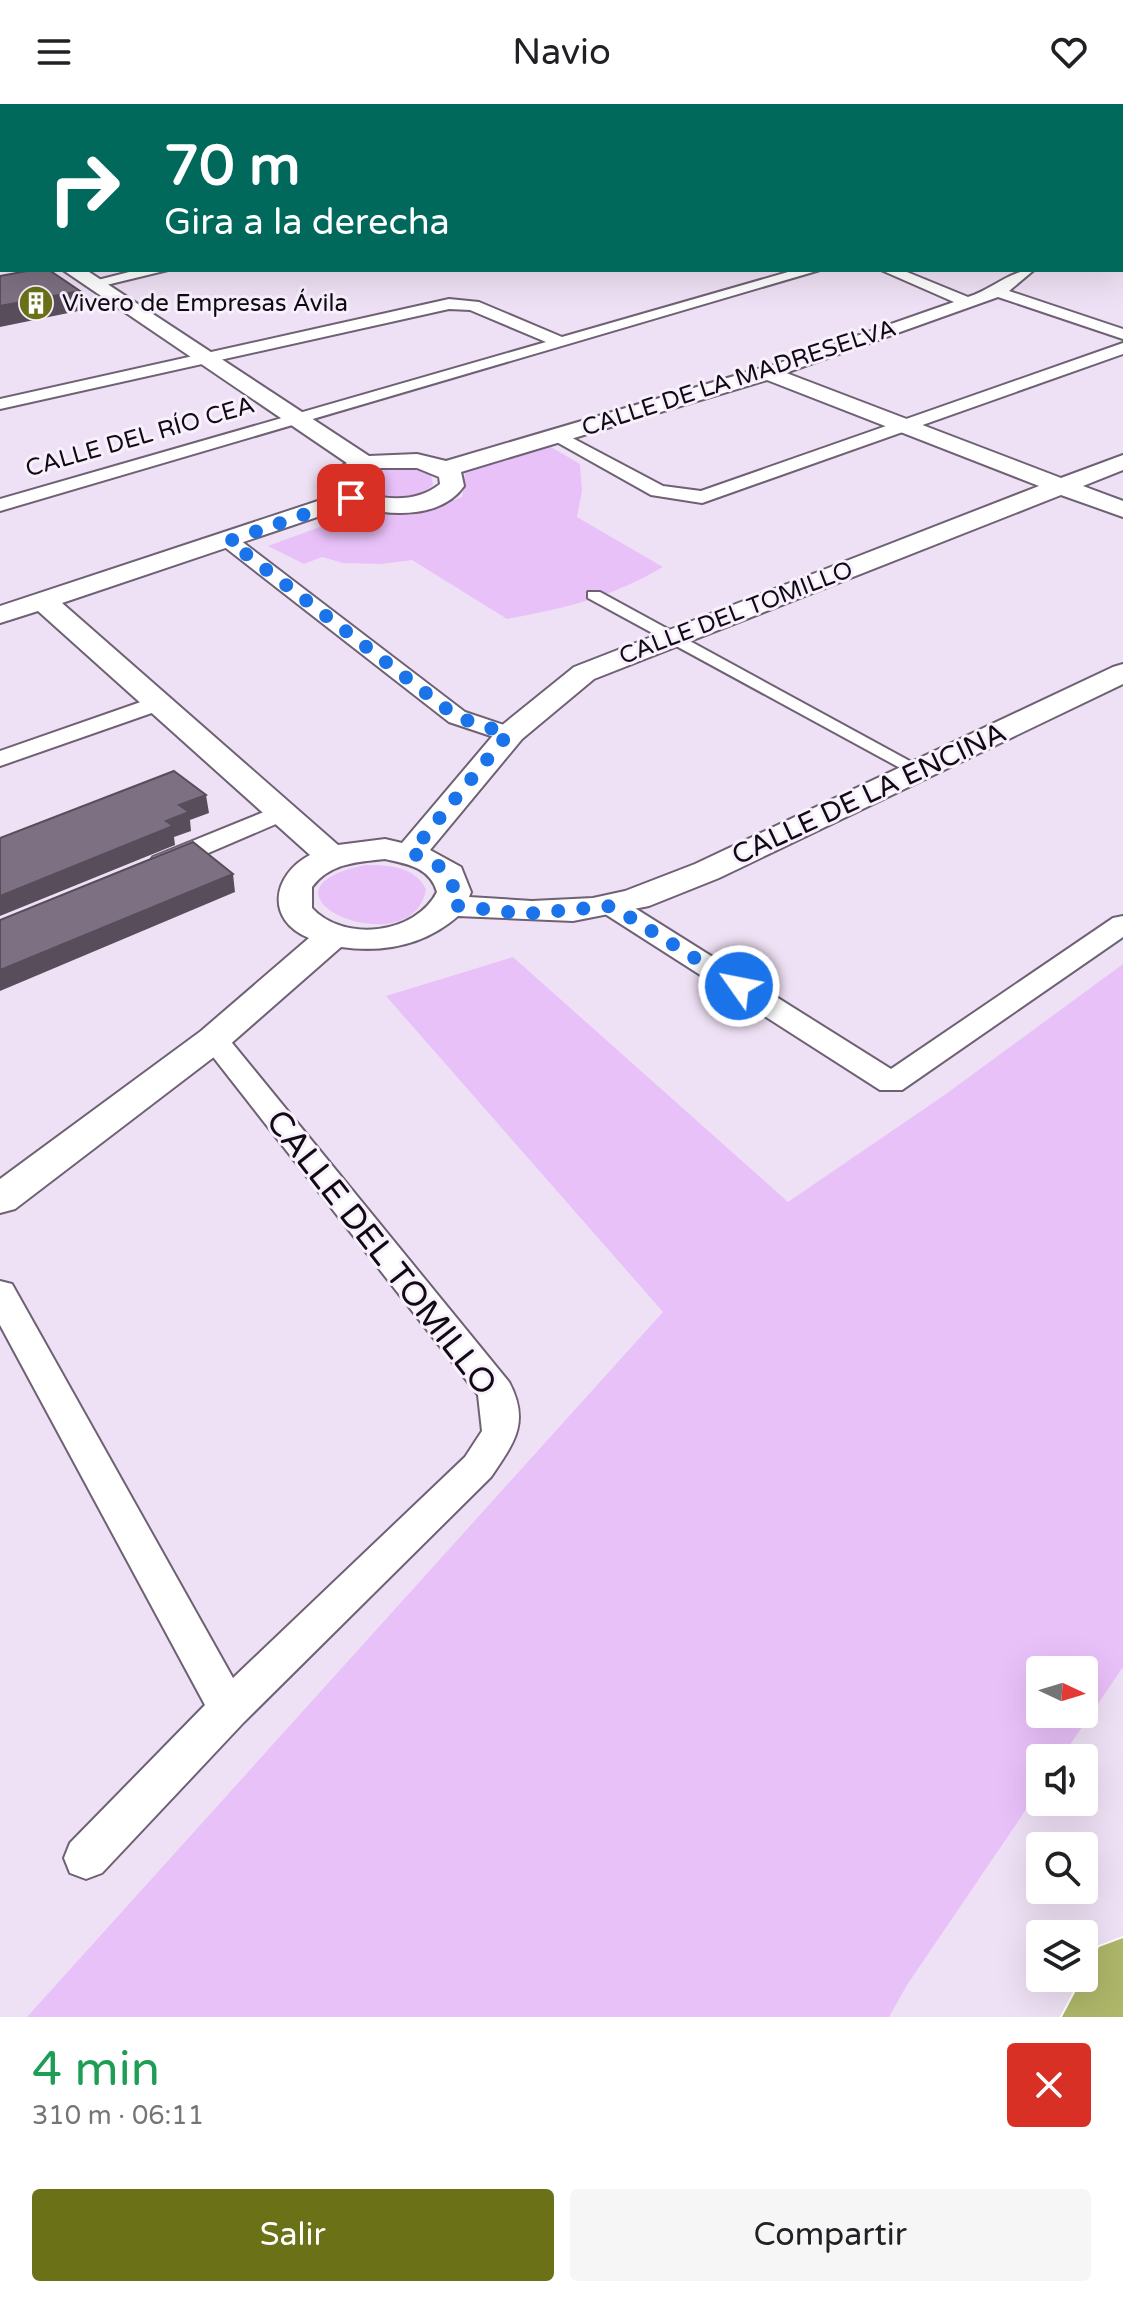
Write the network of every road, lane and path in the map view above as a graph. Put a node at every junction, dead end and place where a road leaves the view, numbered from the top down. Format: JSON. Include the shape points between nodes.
{"nodes":[{"id":1,"x":76,"y":272,"type":"edge"},
{"id":2,"x":150,"y":272,"type":"edge"},
{"id":3,"x":805,"y":272,"type":"edge"},
{"id":4,"x":894,"y":272,"type":"edge"},
{"id":5,"x":1023,"y":272,"type":"edge"},
{"id":6,"x":94,"y":283,"type":"junction"},
{"id":7,"x":998,"y":292,"type":"junction"},
{"id":8,"x":969,"y":303,"type":"junction"},
{"id":9,"x":1123,"y":334,"type":"edge"},
{"id":10,"x":560,"y":342,"type":"junction"},
{"id":11,"x":1123,"y":348,"type":"edge"},
{"id":12,"x":207,"y":358,"type":"junction"},
{"id":13,"x":768,"y":373,"type":"junction"},
{"id":14,"x":0,"y":404,"type":"edge"},
{"id":15,"x":295,"y":418,"type":"junction"},
{"id":16,"x":909,"y":427,"type":"junction"},
{"id":17,"x":555,"y":436,"type":"junction"},
{"id":18,"x":1123,"y":462,"type":"edge"},
{"id":19,"x":365,"y":464,"type":"junction"},
{"id":20,"x":445,"y":469,"type":"junction"},
{"id":21,"x":1060,"y":486,"type":"junction"},
{"id":22,"x":351,"y":498,"type":"junction"},
{"id":23,"x":0,"y":505,"type":"edge"},
{"id":24,"x":1123,"y":510,"type":"edge"},
{"id":25,"x":229,"y":541,"type":"junction"},
{"id":26,"x":594,"y":595,"type":"dead end"},
{"id":27,"x":43,"y":601,"type":"junction"},
{"id":28,"x":0,"y":615,"type":"edge"},
{"id":29,"x":672,"y":639,"type":"junction"},
{"id":30,"x":1123,"y":673,"type":"edge"},
{"id":31,"x":158,"y":703,"type":"junction"},
{"id":32,"x":508,"y":734,"type":"junction"},
{"id":33,"x":0,"y":759,"type":"edge"},
{"id":34,"x":919,"y":771,"type":"junction"},
{"id":35,"x":281,"y":813,"type":"junction"},
{"id":36,"x":411,"y":853,"type":"junction"},
{"id":37,"x":332,"y":857,"type":"junction"},
{"id":38,"x":143,"y":871,"type":"edge"},
{"id":39,"x":452,"y":905,"type":"junction"},
{"id":40,"x":612,"y":906,"type":"junction"},
{"id":41,"x":1123,"y":924,"type":"edge"},
{"id":42,"x":333,"y":936,"type":"junction"},
{"id":43,"x":214,"y":1039,"type":"junction"},
{"id":44,"x":0,"y":1199,"type":"edge"},
{"id":45,"x":0,"y":1293,"type":"edge"},
{"id":46,"x":229,"y":1709,"type":"junction"},
{"id":47,"x":86,"y":1858,"type":"dead end"},
{"id":48,"x":1123,"y":1971,"type":"edge"},
{"id":49,"x":1097,"y":2017,"type":"edge"}],
"edges":[{"from":1,"to":6,"type":"street","name":"CALLE DEL RÍO CEA"},
{"from":2,"to":6,"type":"street"},
{"from":3,"to":10,"type":"street","name":"CALLE DEL RÍO CEA"},
{"from":4,"to":8,"type":"street"},
{"from":5,"to":7,"type":"street","name":"CALLE DE LA MADRESELVA"},
{"from":6,"to":12,"type":"street","name":"CALLE DEL RÍO CEA"},
{"from":7,"to":8,"type":"street","name":"CALLE DE LA MADRESELVA"},
{"from":7,"to":9,"type":"street"},
{"from":8,"to":13,"type":"street","name":"CALLE DE LA MADRESELVA"},
{"from":10,"to":12,"type":"street","name":"CALLE DEL RÍO CEA","via":[[473,305],[449,304]]},
{"from":10,"to":15,"type":"street","name":"CALLE DEL RÍO CEA"},
{"from":11,"to":16,"type":"street"},
{"from":12,"to":14,"type":"street","name":"CALLE DEL RÍO CEA"},
{"from":12,"to":15,"type":"street","name":"CALLE DEL RÍO CEA"},
{"from":13,"to":16,"type":"street"},
{"from":13,"to":17,"type":"street","name":"CALLE DE LA MADRESELVA"},
{"from":15,"to":19,"type":"street","name":"CALLE DEL RÍO CEA"},
{"from":15,"to":23,"type":"street","name":"CALLE DEL RÍO CEA"},
{"from":16,"to":17,"type":"street","via":[[702,497],[658,491]]},
{"from":16,"to":21,"type":"street"},
{"from":17,"to":20,"type":"street","name":"CALLE DE LA MADRESELVA"},
{"from":18,"to":21,"type":"street","name":"CALLE DEL TOMILLO"},
{"from":19,"to":20,"type":"street","via":[[408,460]]},
{"from":19,"to":22,"type":"street","via":[[342,476],[339,484]]},
{"from":20,"to":22,"type":"street","via":[[452,486],[423,502],[385,505]]},
{"from":21,"to":24,"type":"street"},
{"from":21,"to":29,"type":"street","name":"CALLE DEL TOMILLO"},
{"from":22,"to":25,"type":"street"},
{"from":25,"to":27,"type":"street"},
{"from":25,"to":32,"type":"street","via":[[457,717]]},
{"from":26,"to":29,"type":"street"},
{"from":27,"to":28,"type":"street"},
{"from":27,"to":31,"type":"street"},
{"from":29,"to":32,"type":"street","name":"CALLE DEL TOMILLO","via":[[584,673],[557,689]]},
{"from":29,"to":34,"type":"street"},
{"from":30,"to":34,"type":"street","name":"CALLE DE LA ENCINA"},
{"from":31,"to":33,"type":"street"},
{"from":31,"to":35,"type":"street"},
{"from":32,"to":36,"type":"street","name":"CALLE DEL TOMILLO"},
{"from":34,"to":40,"type":"street","name":"CALLE DE LA ENCINA","via":[[707,871]]},
{"from":35,"to":37,"type":"street"},
{"from":35,"to":38,"type":"street"},
{"from":36,"to":37,"type":"street","via":[[385,849]]},
{"from":36,"to":39,"type":"street","via":[[443,868],[452,879]]},
{"from":37,"to":42,"type":"street","via":[[299,878],[292,904],[299,917]]},
{"from":39,"to":40,"type":"street","name":"CALLE DE LA ENCINA","via":[[524,914]]},
{"from":39,"to":42,"type":"street","via":[[425,928],[405,936]]},
{"from":40,"to":41,"type":"street","via":[[891,1083]]},
{"from":42,"to":43,"type":"street"},
{"from":43,"to":44,"type":"street"},
{"from":43,"to":46,"type":"street","name":"CALLE DEL TOMILLO","via":[[496,1392],[501,1433],[478,1467]]},
{"from":45,"to":46,"type":"street"},
{"from":46,"to":47,"type":"street","name":"CALLE DEL TOMILLO"},
{"from":48,"to":49,"type":"highway"}]}
